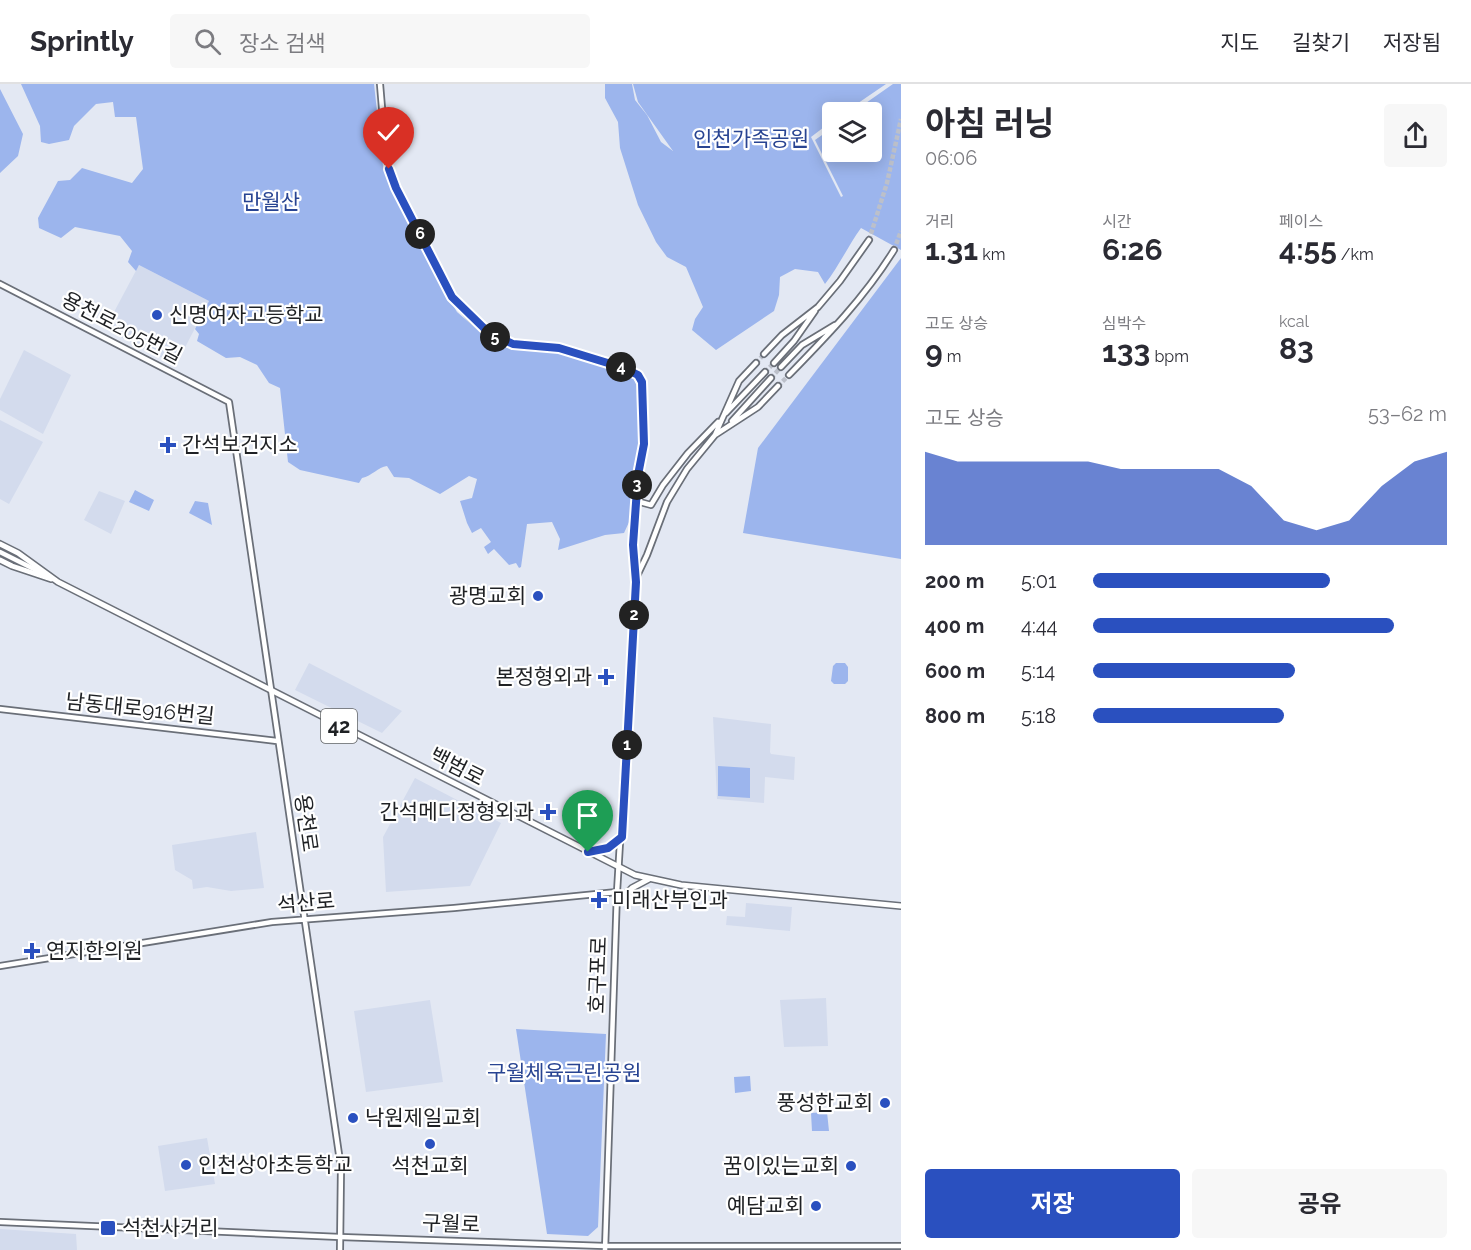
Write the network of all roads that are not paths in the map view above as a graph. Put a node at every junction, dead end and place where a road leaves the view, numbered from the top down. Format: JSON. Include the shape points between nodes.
{"nodes":[{"id":1,"x":380,"y":84,"type":"edge"},
{"id":2,"x":869,"y":240,"type":"tunnel mouth"},
{"id":3,"x":894,"y":250,"type":"tunnel mouth"},
{"id":4,"x":0,"y":284,"type":"edge"},
{"id":5,"x":818,"y":307,"type":"junction"},
{"id":6,"x":841,"y":321,"type":"junction"},
{"id":7,"x":764,"y":354,"type":"tunnel mouth"},
{"id":8,"x":756,"y":363,"type":"tunnel mouth"},
{"id":9,"x":774,"y":363,"type":"tunnel mouth"},
{"id":10,"x":782,"y":367,"type":"tunnel mouth"},
{"id":11,"x":765,"y":372,"type":"tunnel mouth"},
{"id":12,"x":789,"y":375,"type":"tunnel mouth"},
{"id":13,"x":771,"y":378,"type":"tunnel mouth"},
{"id":14,"x":778,"y":386,"type":"tunnel mouth"},
{"id":15,"x":229,"y":402,"type":"joint"},
{"id":16,"x":722,"y":418,"type":"junction"},
{"id":17,"x":726,"y":428,"type":"junction"},
{"id":18,"x":715,"y":435,"type":"junction"},
{"id":19,"x":637,"y":495,"type":"junction"},
{"id":20,"x":0,"y":544,"type":"edge"},
{"id":21,"x":0,"y":552,"type":"edge"},
{"id":22,"x":0,"y":560,"type":"edge"},
{"id":23,"x":636,"y":578,"type":"junction"},
{"id":24,"x":58,"y":582,"type":"junction"},
{"id":25,"x":271,"y":691,"type":"junction"},
{"id":26,"x":0,"y":709,"type":"edge"},
{"id":27,"x":277,"y":741,"type":"junction"},
{"id":28,"x":622,"y":837,"type":"junction"},
{"id":29,"x":588,"y":852,"type":"junction"},
{"id":30,"x":620,"y":868,"type":"junction"},
{"id":31,"x":650,"y":879,"type":"junction"},
{"id":32,"x":617,"y":892,"type":"junction"},
{"id":33,"x":617,"y":903,"type":"junction"},
{"id":34,"x":901,"y":906,"type":"edge"},
{"id":35,"x":304,"y":920,"type":"junction"},
{"id":36,"x":0,"y":966,"type":"edge"},
{"id":37,"x":0,"y":1222,"type":"edge"},
{"id":38,"x":340,"y":1237,"type":"junction"},
{"id":39,"x":901,"y":1246,"type":"edge"},
{"id":40,"x":605,"y":1248,"type":"edge"},
{"id":41,"x":340,"y":1250,"type":"edge"}],
"edges":[{"from":1,"to":19,"type":"main road","via":[[386,156],[393,180],[461,308],[502,340],[559,348],[633,371],[640,377],[644,444]]},
{"from":2,"to":5,"type":"main road"},
{"from":3,"to":6,"type":"main road"},
{"from":4,"to":15,"type":"main road","name":"용천로205번길"},
{"from":5,"to":7,"type":"main road","via":[[782,334]]},
{"from":5,"to":9,"type":"main road"},
{"from":6,"to":10,"type":"main road","via":[[802,345]]},
{"from":6,"to":12,"type":"main road"},
{"from":8,"to":16,"type":"main road","name":"호구포로","via":[[738,381]]},
{"from":11,"to":16,"type":"main road","name":"호구포로"},
{"from":13,"to":17,"type":"main road","name":"호구포로"},
{"from":14,"to":17,"type":"main road","name":"호구포로","via":[[758,407]]},
{"from":15,"to":25,"type":"main road","name":"용천로"},
{"from":16,"to":18,"type":"main road","name":"호구포로"},
{"from":16,"to":19,"type":"main road","via":[[688,453],[651,505],[640,502]]},
{"from":17,"to":18,"type":"main road","name":"호구포로"},
{"from":18,"to":23,"type":"main road","name":"호구포로","via":[[667,502]]},
{"from":19,"to":23,"type":"main road","via":[[633,545]]},
{"from":20,"to":24,"type":"main road","name":"백범로","number":"42"},
{"from":21,"to":24,"type":"main road","name":"백범로"},
{"from":22,"to":24,"type":"main road","name":"백범로","number":"42"},
{"from":23,"to":28,"type":"main road","name":"호구포로"},
{"from":24,"to":25,"type":"main road","name":"백범로","number":"42"},
{"from":25,"to":27,"type":"main road","name":"용천로"},
{"from":25,"to":29,"type":"main road","name":"백범로","number":"42"},
{"from":26,"to":27,"type":"main road","name":"남동대로916번길"},
{"from":27,"to":35,"type":"main road","name":"용천로"},
{"from":28,"to":29,"type":"main road","via":[[608,848]]},
{"from":28,"to":30,"type":"main road","name":"호구포로"},
{"from":29,"to":30,"type":"main road","name":"백범로","number":"42"},
{"from":30,"to":31,"type":"main road","name":"백범로","number":"42"},
{"from":30,"to":32,"type":"main road","name":"호구포로"},
{"from":31,"to":33,"type":"main road","via":[[632,888]]},
{"from":31,"to":34,"type":"main road","name":"백범로","number":"42"},
{"from":32,"to":33,"type":"main road","name":"호구포로"},
{"from":32,"to":35,"type":"main road","name":"석산로"},
{"from":33,"to":40,"type":"main road","name":"호구포로"},
{"from":35,"to":36,"type":"main road","name":"석산로"},
{"from":35,"to":38,"type":"main road","name":"용천로","via":[[341,1168]]},
{"from":37,"to":38,"type":"main road","name":"구월로"},
{"from":38,"to":40,"type":"main road","name":"구월로"},
{"from":38,"to":41,"type":"main road","name":"용천로"},
{"from":39,"to":40,"type":"main road","name":"구월로"}]}
